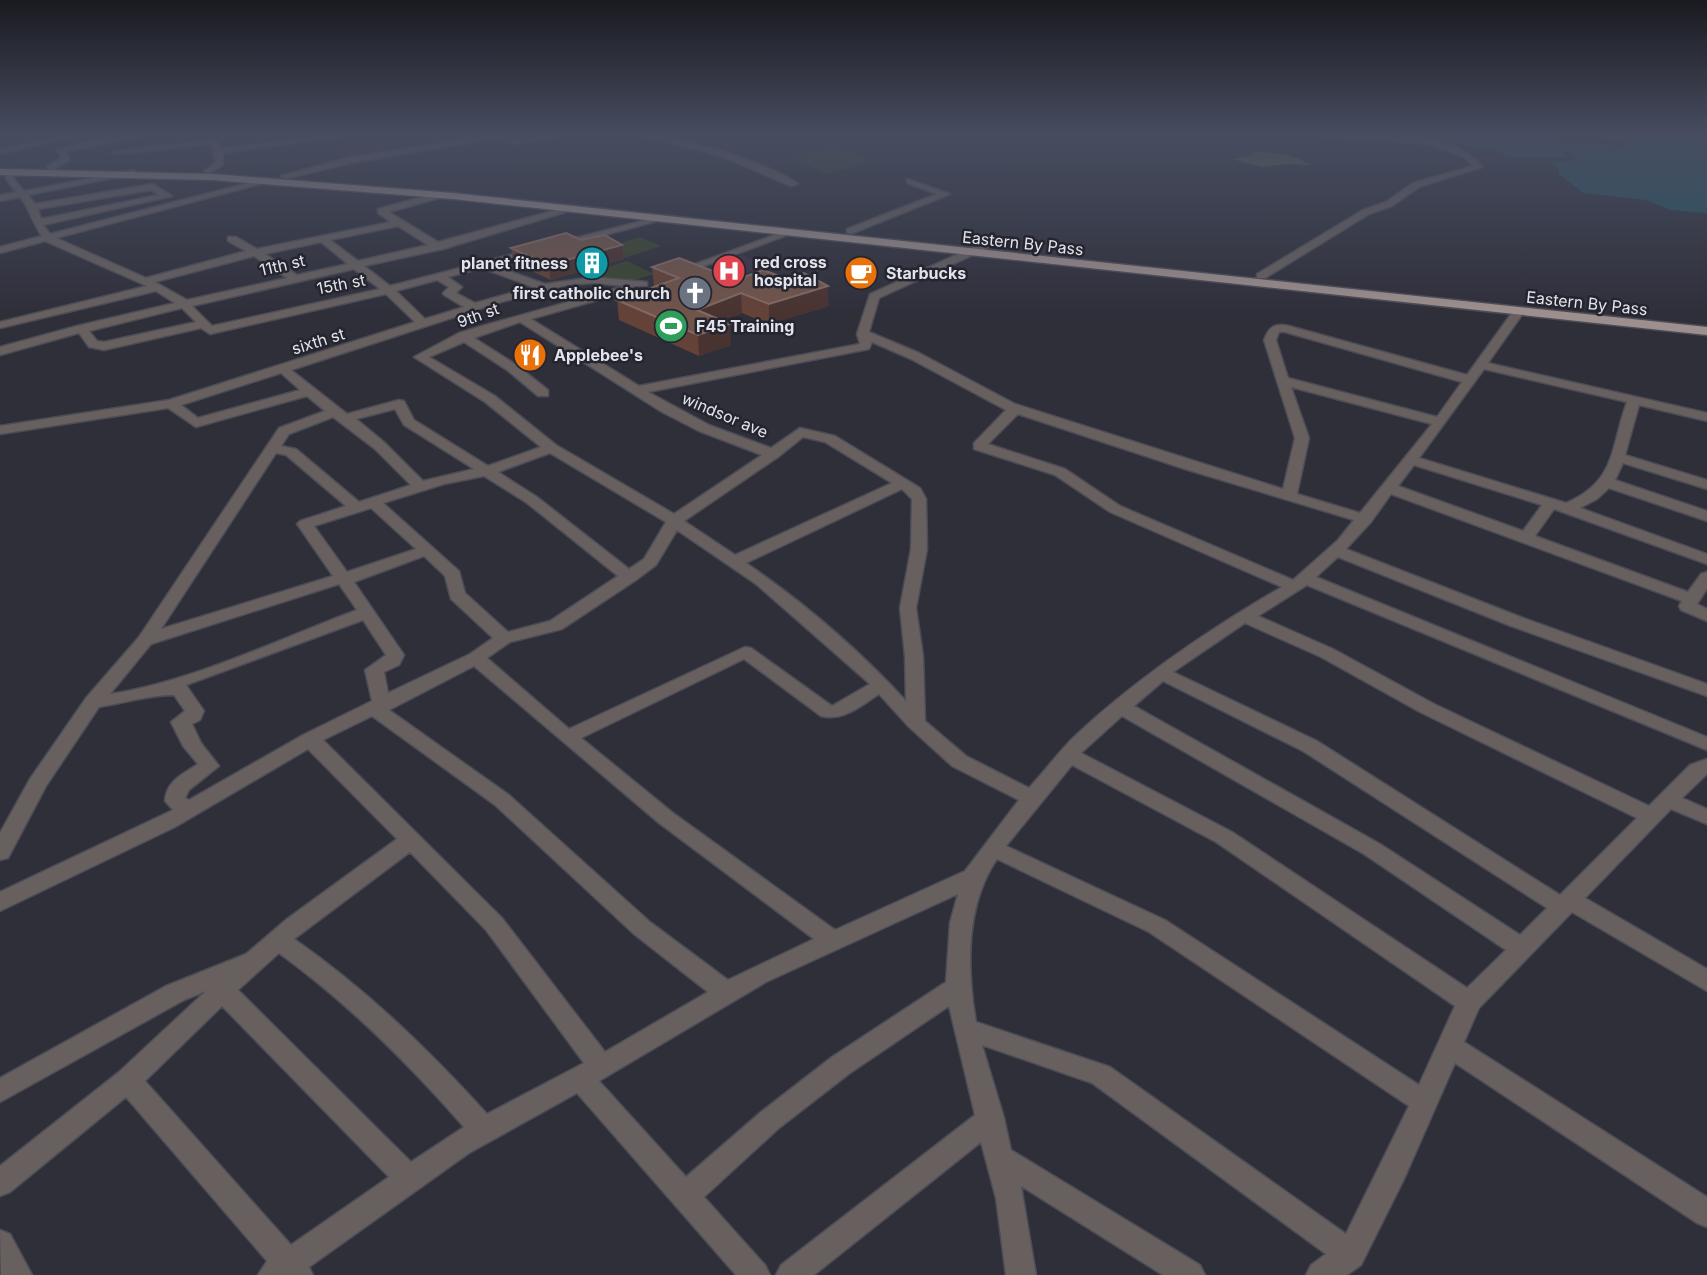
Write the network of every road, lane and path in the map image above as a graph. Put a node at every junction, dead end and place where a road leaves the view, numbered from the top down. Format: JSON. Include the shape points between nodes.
{"nodes":[{"id":1,"x":21,"y":194,"type":"edge"},
{"id":2,"x":24,"y":194,"type":"edge"},
{"id":3,"x":95,"y":194,"type":"edge"},
{"id":4,"x":112,"y":194,"type":"edge"},
{"id":5,"x":165,"y":194,"type":"edge"},
{"id":6,"x":212,"y":194,"type":"edge"},
{"id":7,"x":434,"y":194,"type":"edge"},
{"id":8,"x":472,"y":194,"type":"edge"},
{"id":9,"x":944,"y":194,"type":"edge"},
{"id":10,"x":1402,"y":194,"type":"edge"},
{"id":11,"x":440,"y":195,"type":"junction"},
{"id":12,"x":98,"y":197,"type":"junction"},
{"id":13,"x":0,"y":198,"type":"edge"},
{"id":14,"x":33,"y":207,"type":"junction"},
{"id":15,"x":571,"y":209,"type":"junction"},
{"id":16,"x":658,"y":218,"type":"junction"},
{"id":17,"x":37,"y":223,"type":"junction"},
{"id":18,"x":399,"y":223,"type":"junction"},
{"id":19,"x":850,"y":231,"type":"junction"},
{"id":20,"x":788,"y":233,"type":"junction"},
{"id":21,"x":49,"y":239,"type":"junction"},
{"id":22,"x":232,"y":239,"type":"dead end"},
{"id":23,"x":324,"y":240,"type":"junction"},
{"id":24,"x":984,"y":246,"type":"junction"},
{"id":25,"x":439,"y":247,"type":"junction"},
{"id":26,"x":0,"y":250,"type":"edge"},
{"id":27,"x":254,"y":253,"type":"junction"},
{"id":28,"x":968,"y":253,"type":"junction"},
{"id":29,"x":353,"y":265,"type":"junction"},
{"id":30,"x":483,"y":265,"type":"junction"},
{"id":31,"x":1261,"y":276,"type":"junction"},
{"id":32,"x":439,"y":277,"type":"junction"},
{"id":33,"x":294,"y":278,"type":"junction"},
{"id":34,"x":145,"y":281,"type":"junction"},
{"id":35,"x":652,"y":281,"type":"junction"},
{"id":36,"x":158,"y":287,"type":"junction"},
{"id":37,"x":544,"y":288,"type":"junction"},
{"id":38,"x":388,"y":290,"type":"junction"},
{"id":39,"x":573,"y":302,"type":"junction"},
{"id":40,"x":183,"y":304,"type":"junction"},
{"id":41,"x":475,"y":307,"type":"junction"},
{"id":42,"x":1518,"y":312,"type":"junction"},
{"id":43,"x":521,"y":318,"type":"junction"},
{"id":44,"x":203,"y":324,"type":"junction"},
{"id":45,"x":424,"y":324,"type":"junction"},
{"id":46,"x":1707,"y":324,"type":"edge"},
{"id":47,"x":0,"y":325,"type":"edge"},
{"id":48,"x":81,"y":328,"type":"junction"},
{"id":49,"x":1707,"y":331,"type":"edge"},
{"id":50,"x":863,"y":334,"type":"junction"},
{"id":51,"x":463,"y":336,"type":"junction"},
{"id":52,"x":0,"y":351,"type":"edge"},
{"id":53,"x":282,"y":368,"type":"junction"},
{"id":54,"x":1477,"y":372,"type":"junction"},
{"id":55,"x":1284,"y":381,"type":"junction"},
{"id":56,"x":638,"y":390,"type":"junction"},
{"id":57,"x":310,"y":391,"type":"junction"},
{"id":58,"x":543,"y":393,"type":"dead end"},
{"id":59,"x":1634,"y":400,"type":"junction"},
{"id":60,"x":171,"y":404,"type":"junction"},
{"id":61,"x":1015,"y":409,"type":"junction"},
{"id":62,"x":340,"y":415,"type":"junction"},
{"id":63,"x":1707,"y":417,"type":"edge"},
{"id":64,"x":1441,"y":422,"type":"junction"},
{"id":65,"x":0,"y":430,"type":"edge"},
{"id":66,"x":274,"y":448,"type":"junction"},
{"id":67,"x":551,"y":448,"type":"junction"},
{"id":68,"x":773,"y":454,"type":"junction"},
{"id":69,"x":1617,"y":457,"type":"junction"},
{"id":70,"x":1411,"y":460,"type":"junction"},
{"id":71,"x":488,"y":471,"type":"junction"},
{"id":72,"x":1606,"y":482,"type":"junction"},
{"id":73,"x":903,"y":483,"type":"junction"},
{"id":74,"x":1707,"y":485,"type":"edge"},
{"id":75,"x":421,"y":487,"type":"junction"},
{"id":76,"x":1390,"y":488,"type":"junction"},
{"id":77,"x":1289,"y":496,"type":"junction"},
{"id":78,"x":366,"y":505,"type":"junction"},
{"id":79,"x":1559,"y":506,"type":"junction"},
{"id":80,"x":1707,"y":516,"type":"edge"},
{"id":81,"x":1366,"y":519,"type":"junction"},
{"id":82,"x":674,"y":521,"type":"junction"},
{"id":83,"x":1525,"y":539,"type":"junction"},
{"id":84,"x":427,"y":550,"type":"junction"},
{"id":85,"x":1336,"y":551,"type":"junction"},
{"id":86,"x":1707,"y":559,"type":"edge"},
{"id":87,"x":734,"y":562,"type":"junction"},
{"id":88,"x":345,"y":577,"type":"junction"},
{"id":89,"x":1707,"y":577,"type":"edge"},
{"id":90,"x":630,"y":578,"type":"junction"},
{"id":91,"x":1301,"y":583,"type":"junction"},
{"id":92,"x":1692,"y":600,"type":"junction"},
{"id":93,"x":365,"y":613,"type":"junction"},
{"id":94,"x":1244,"y":616,"type":"junction"},
{"id":95,"x":1707,"y":617,"type":"edge"},
{"id":96,"x":503,"y":638,"type":"junction"},
{"id":97,"x":145,"y":640,"type":"junction"},
{"id":98,"x":476,"y":657,"type":"junction"},
{"id":99,"x":1161,"y":674,"type":"junction"},
{"id":100,"x":881,"y":685,"type":"junction"},
{"id":101,"x":156,"y":687,"type":"junction"},
{"id":102,"x":1707,"y":690,"type":"edge"},
{"id":103,"x":93,"y":702,"type":"junction"},
{"id":104,"x":377,"y":707,"type":"junction"},
{"id":105,"x":1122,"y":708,"type":"junction"},
{"id":106,"x":916,"y":723,"type":"junction"},
{"id":107,"x":568,"y":737,"type":"junction"},
{"id":108,"x":310,"y":739,"type":"junction"},
{"id":109,"x":1707,"y":744,"type":"edge"},
{"id":110,"x":1069,"y":755,"type":"junction"},
{"id":111,"x":1707,"y":766,"type":"edge"},
{"id":112,"x":1032,"y":798,"type":"junction"},
{"id":113,"x":1660,"y":808,"type":"junction"},
{"id":114,"x":189,"y":810,"type":"junction"},
{"id":115,"x":1707,"y":817,"type":"edge"},
{"id":116,"x":410,"y":841,"type":"junction"},
{"id":117,"x":993,"y":849,"type":"junction"},
{"id":118,"x":0,"y":852,"type":"edge"},
{"id":119,"x":973,"y":877,"type":"junction"},
{"id":120,"x":0,"y":902,"type":"edge"},
{"id":121,"x":1566,"y":904,"type":"junction"},
{"id":122,"x":278,"y":940,"type":"junction"},
{"id":123,"x":834,"y":940,"type":"junction"},
{"id":124,"x":1521,"y":948,"type":"junction"},
{"id":125,"x":254,"y":961,"type":"junction"},
{"id":126,"x":1707,"y":981,"type":"edge"},
{"id":127,"x":958,"y":987,"type":"junction"},
{"id":128,"x":223,"y":991,"type":"junction"},
{"id":129,"x":726,"y":992,"type":"junction"},
{"id":130,"x":1469,"y":1002,"type":"junction"},
{"id":131,"x":965,"y":1029,"type":"junction"},
{"id":132,"x":1449,"y":1046,"type":"junction"},
{"id":133,"x":590,"y":1073,"type":"junction"},
{"id":134,"x":128,"y":1080,"type":"junction"},
{"id":135,"x":0,"y":1091,"type":"edge"},
{"id":136,"x":1424,"y":1102,"type":"junction"},
{"id":137,"x":991,"y":1118,"type":"junction"},
{"id":138,"x":484,"y":1130,"type":"junction"},
{"id":139,"x":1001,"y":1159,"type":"junction"},
{"id":140,"x":409,"y":1180,"type":"junction"},
{"id":141,"x":0,"y":1183,"type":"edge"},
{"id":142,"x":685,"y":1196,"type":"junction"},
{"id":143,"x":1707,"y":1213,"type":"edge"},
{"id":144,"x":0,"y":1244,"type":"edge"},
{"id":145,"x":1351,"y":1255,"type":"junction"},
{"id":146,"x":287,"y":1271,"type":"edge"},
{"id":147,"x":17,"y":1275,"type":"edge"},
{"id":148,"x":755,"y":1275,"type":"edge"},
{"id":149,"x":791,"y":1275,"type":"edge"},
{"id":150,"x":1021,"y":1275,"type":"edge"},
{"id":151,"x":1190,"y":1275,"type":"edge"},
{"id":152,"x":1321,"y":1275,"type":"edge"}],
"edges":[{"from":1,"to":13,"type":"street"},
{"from":2,"to":14,"type":"street"},
{"from":3,"to":12,"type":"street"},
{"from":4,"to":12,"type":"street"},
{"from":5,"to":17,"type":"street"},
{"from":6,"to":21,"type":"street"},
{"from":7,"to":11,"type":"main road","name":"Eastern By Pass"},
{"from":8,"to":19,"type":"main road","name":"Eastern By Pass"},
{"from":9,"to":19,"type":"street"},
{"from":10,"to":31,"type":"street"},
{"from":11,"to":15,"type":"main road","name":"Eastern By Pass"},
{"from":11,"to":18,"type":"street","via":[[381,211]]},
{"from":12,"to":14,"type":"street"},
{"from":14,"to":17,"type":"street"},
{"from":15,"to":16,"type":"main road","name":"Eastern By Pass"},
{"from":15,"to":25,"type":"street","name":"11th st"},
{"from":16,"to":20,"type":"main road","name":"Eastern By Pass"},
{"from":16,"to":30,"type":"street","name":"15th st"},
{"from":17,"to":21,"type":"street"},
{"from":18,"to":23,"type":"street"},
{"from":18,"to":25,"type":"street"},
{"from":19,"to":24,"type":"main road","name":"Eastern By Pass"},
{"from":20,"to":28,"type":"main road","name":"Eastern By Pass"},
{"from":20,"to":35,"type":"street","name":"9th st"},
{"from":21,"to":26,"type":"street"},
{"from":21,"to":34,"type":"street"},
{"from":22,"to":27,"type":"street"},
{"from":23,"to":27,"type":"street"},
{"from":23,"to":29,"type":"street"},
{"from":24,"to":28,"type":"street"},
{"from":24,"to":31,"type":"main road","name":"Eastern By Pass"},
{"from":25,"to":29,"type":"street","name":"11th st"},
{"from":27,"to":33,"type":"street"},
{"from":27,"to":34,"type":"street"},
{"from":28,"to":42,"type":"main road","name":"Eastern By Pass"},
{"from":28,"to":50,"type":"street","via":[[874,296]]},
{"from":29,"to":33,"type":"street","name":"11th st"},
{"from":29,"to":38,"type":"street"},
{"from":30,"to":32,"type":"street","name":"15th st"},
{"from":30,"to":37,"type":"street"},
{"from":31,"to":46,"type":"main road","name":"Eastern By Pass"},
{"from":32,"to":38,"type":"street","name":"15th st"},
{"from":32,"to":41,"type":"street","via":[[457,287],[448,293]]},
{"from":33,"to":40,"type":"street","name":"11th st"},
{"from":34,"to":36,"type":"street"},
{"from":35,"to":37,"type":"street","name":"sixth st","via":[[580,280]]},
{"from":35,"to":39,"type":"street","name":"9th st"},
{"from":36,"to":40,"type":"street"},
{"from":36,"to":47,"type":"street"},
{"from":37,"to":39,"type":"street"},
{"from":37,"to":41,"type":"street","name":"sixth st"},
{"from":38,"to":44,"type":"street","name":"15th st","via":[[216,329]]},
{"from":38,"to":45,"type":"street"},
{"from":39,"to":43,"type":"street","name":"9th st"},
{"from":40,"to":44,"type":"street"},
{"from":40,"to":48,"type":"street","name":"11th st"},
{"from":41,"to":45,"type":"street","name":"sixth st"},
{"from":42,"to":49,"type":"main road","name":"Eastern By Pass"},
{"from":42,"to":54,"type":"street"},
{"from":43,"to":51,"type":"street","name":"9th st"},
{"from":43,"to":56,"type":"street","name":"windsor ave"},
{"from":44,"to":48,"type":"street","name":"15th st","via":[[104,346],[93,344]]},
{"from":45,"to":53,"type":"street","name":"sixth st"},
{"from":48,"to":52,"type":"street","name":"11th st"},
{"from":50,"to":56,"type":"street","via":[[866,346],[855,350]]},
{"from":50,"to":61,"type":"street","via":[[926,361]]},
{"from":51,"to":58,"type":"street"},
{"from":51,"to":67,"type":"street","name":"9th st","via":[[420,356],[490,399]]},
{"from":53,"to":57,"type":"street"},
{"from":53,"to":60,"type":"street","name":"sixth st"},
{"from":54,"to":55,"type":"street","via":[[1279,328],[1272,331],[1270,340]]},
{"from":54,"to":59,"type":"street"},
{"from":54,"to":64,"type":"street"},
{"from":55,"to":64,"type":"street"},
{"from":55,"to":77,"type":"street","via":[[1302,438]]},
{"from":56,"to":68,"type":"street","name":"windsor ave","via":[[704,428]]},
{"from":57,"to":60,"type":"street","via":[[196,423]]},
{"from":57,"to":62,"type":"street"},
{"from":59,"to":63,"type":"street"},
{"from":59,"to":69,"type":"street"},
{"from":60,"to":65,"type":"street","name":"sixth st"},
{"from":61,"to":77,"type":"street"},
{"from":61,"to":91,"type":"street","via":[[979,446],[1060,472],[1126,514]]},
{"from":62,"to":66,"type":"street","via":[[284,431]]},
{"from":62,"to":71,"type":"street","via":[[399,404],[409,422]]},
{"from":62,"to":75,"type":"street"},
{"from":64,"to":70,"type":"street"},
{"from":66,"to":78,"type":"street","via":[[291,452]]},
{"from":66,"to":97,"type":"street"},
{"from":67,"to":71,"type":"street"},
{"from":67,"to":82,"type":"street"},
{"from":68,"to":73,"type":"street","via":[[800,432],[823,437]]},
{"from":68,"to":82,"type":"street"},
{"from":69,"to":72,"type":"street"},
{"from":69,"to":74,"type":"street"},
{"from":70,"to":76,"type":"street"},
{"from":70,"to":79,"type":"street"},
{"from":71,"to":75,"type":"street"},
{"from":71,"to":90,"type":"street"},
{"from":72,"to":79,"type":"street","via":[[1592,496]]},
{"from":72,"to":80,"type":"street"},
{"from":73,"to":87,"type":"street"},
{"from":73,"to":106,"type":"street","via":[[919,499],[919,549],[908,608]]},
{"from":75,"to":78,"type":"street"},
{"from":76,"to":81,"type":"street"},
{"from":76,"to":83,"type":"street"},
{"from":77,"to":81,"type":"street"},
{"from":78,"to":84,"type":"street"},
{"from":78,"to":88,"type":"street","via":[[305,524]]},
{"from":79,"to":83,"type":"street"},
{"from":79,"to":86,"type":"street"},
{"from":81,"to":85,"type":"street"},
{"from":82,"to":87,"type":"street"},
{"from":82,"to":90,"type":"street","via":[[650,562]]},
{"from":83,"to":92,"type":"street"},
{"from":84,"to":88,"type":"street"},
{"from":84,"to":96,"type":"street","via":[[453,574],[457,595]]},
{"from":85,"to":91,"type":"street"},
{"from":85,"to":102,"type":"street"},
{"from":87,"to":100,"type":"street","via":[[792,605]]},
{"from":88,"to":93,"type":"street"},
{"from":88,"to":97,"type":"street"},
{"from":89,"to":92,"type":"street"},
{"from":90,"to":96,"type":"street","via":[[556,625]]},
{"from":91,"to":94,"type":"street"},
{"from":91,"to":109,"type":"street"},
{"from":92,"to":95,"type":"street","via":[[1687,606]]},
{"from":93,"to":101,"type":"street","via":[[218,669]]},
{"from":93,"to":104,"type":"street","via":[[396,658],[374,670]]},
{"from":94,"to":99,"type":"street"},
{"from":94,"to":113,"type":"street","via":[[1327,653],[1440,715]]},
{"from":96,"to":98,"type":"street"},
{"from":97,"to":103,"type":"street"},
{"from":98,"to":104,"type":"street"},
{"from":98,"to":107,"type":"street"},
{"from":99,"to":105,"type":"street"},
{"from":99,"to":121,"type":"street","via":[[1310,746]]},
{"from":100,"to":106,"type":"street"},
{"from":100,"to":107,"type":"street","via":[[838,711],[828,712],[745,652]]},
{"from":101,"to":103,"type":"street"},
{"from":101,"to":114,"type":"street","via":[[178,689],[195,711],[181,722],[209,766],[180,786],[175,795],[175,801]]},
{"from":103,"to":118,"type":"street","via":[[37,784]]},
{"from":104,"to":108,"type":"street"},
{"from":104,"to":129,"type":"street","via":[[502,800],[642,928]]},
{"from":105,"to":110,"type":"street"},
{"from":105,"to":124,"type":"street","via":[[1372,849]]},
{"from":106,"to":112,"type":"street","via":[[960,761]]},
{"from":107,"to":123,"type":"street","via":[[666,818]]},
{"from":108,"to":114,"type":"street"},
{"from":108,"to":116,"type":"street"},
{"from":110,"to":112,"type":"street"},
{"from":110,"to":130,"type":"street","via":[[1224,837]]},
{"from":111,"to":113,"type":"street","via":[[1697,770]]},
{"from":112,"to":117,"type":"street"},
{"from":113,"to":115,"type":"street"},
{"from":113,"to":121,"type":"street"},
{"from":114,"to":120,"type":"street"},
{"from":116,"to":122,"type":"street"},
{"from":116,"to":133,"type":"street","via":[[494,924]]},
{"from":117,"to":119,"type":"street"},
{"from":117,"to":136,"type":"street","via":[[1157,926]]},
{"from":119,"to":123,"type":"street"},
{"from":119,"to":127,"type":"street","via":[[961,923]]},
{"from":121,"to":124,"type":"street"},
{"from":121,"to":126,"type":"street"},
{"from":122,"to":125,"type":"street"},
{"from":122,"to":138,"type":"street","via":[[326,974],[419,1057]]},
{"from":123,"to":129,"type":"street"},
{"from":124,"to":130,"type":"street"},
{"from":125,"to":128,"type":"street"},
{"from":125,"to":135,"type":"street","via":[[175,993]]},
{"from":127,"to":131,"type":"street"},
{"from":127,"to":142,"type":"street","via":[[841,1065],[770,1120]]},
{"from":128,"to":134,"type":"street"},
{"from":128,"to":140,"type":"street"},
{"from":129,"to":133,"type":"street"},
{"from":130,"to":132,"type":"street"},
{"from":131,"to":137,"type":"street"},
{"from":131,"to":145,"type":"street","via":[[1101,1076]]},
{"from":132,"to":136,"type":"street"},
{"from":132,"to":143,"type":"street"},
{"from":133,"to":138,"type":"street"},
{"from":133,"to":142,"type":"street"},
{"from":134,"to":141,"type":"street"},
{"from":134,"to":146,"type":"street"},
{"from":136,"to":145,"type":"street"},
{"from":137,"to":139,"type":"street"},
{"from":137,"to":149,"type":"street"},
{"from":138,"to":140,"type":"street"},
{"from":139,"to":150,"type":"street"},
{"from":139,"to":151,"type":"street"},
{"from":140,"to":146,"type":"street"},
{"from":142,"to":148,"type":"street"},
{"from":144,"to":147,"type":"street"},
{"from":145,"to":152,"type":"street"}]}
